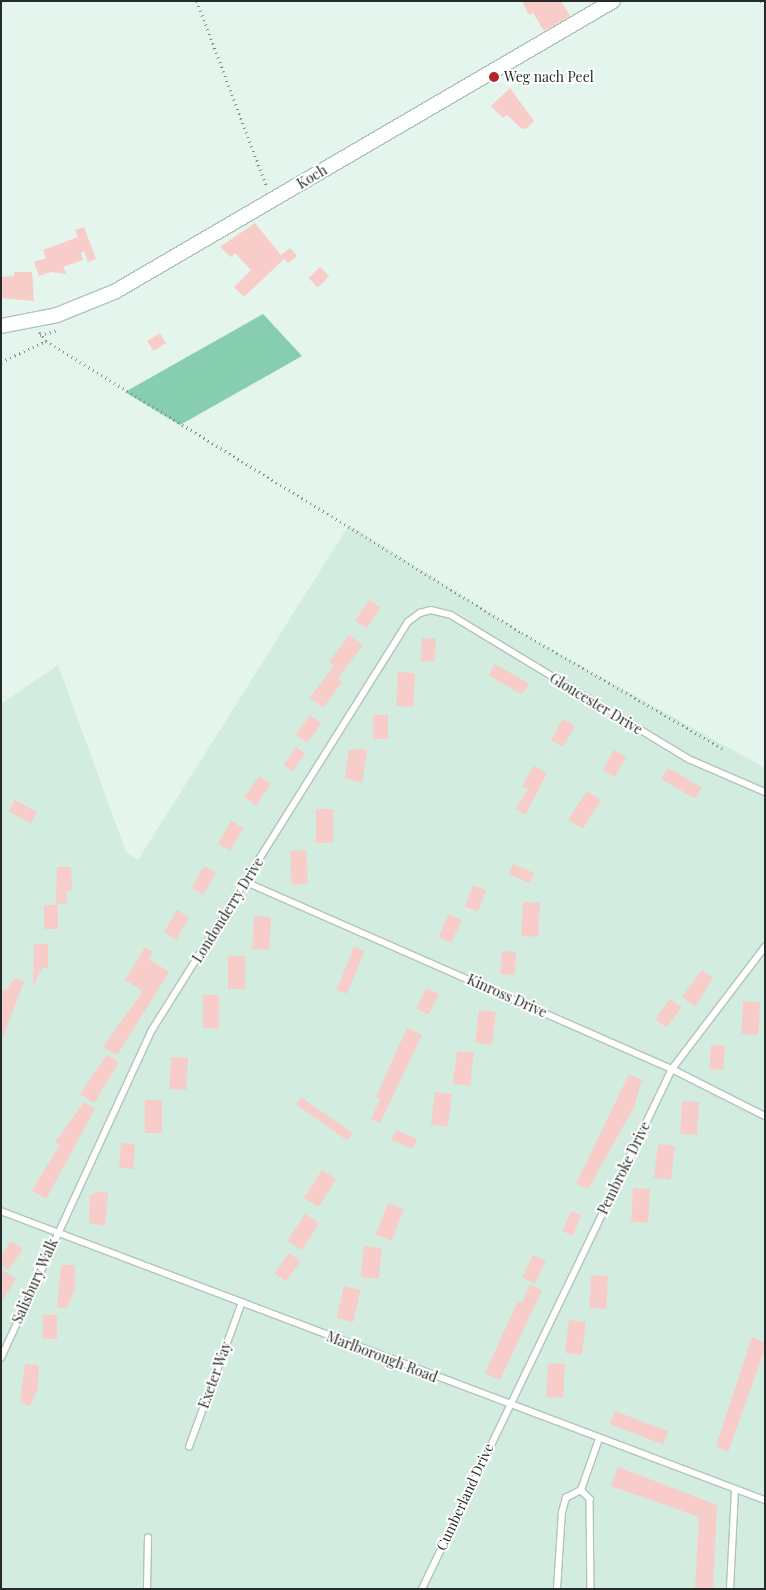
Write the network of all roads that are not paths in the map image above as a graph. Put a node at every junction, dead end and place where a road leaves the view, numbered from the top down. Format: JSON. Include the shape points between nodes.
{"nodes":[{"id":1,"x":613,"y":1,"type":"edge"},
{"id":2,"x":1,"y":326,"type":"edge"},
{"id":3,"x":431,"y":610,"type":"joint"},
{"id":4,"x":765,"y":792,"type":"edge"},
{"id":5,"x":246,"y":882,"type":"junction"},
{"id":6,"x":765,"y":947,"type":"edge"},
{"id":7,"x":672,"y":1069,"type":"junction"},
{"id":8,"x":765,"y":1116,"type":"edge"},
{"id":9,"x":1,"y":1211,"type":"edge"},
{"id":10,"x":57,"y":1233,"type":"junction"},
{"id":11,"x":242,"y":1302,"type":"junction"},
{"id":12,"x":1,"y":1358,"type":"edge"},
{"id":13,"x":507,"y":1405,"type":"junction"},
{"id":14,"x":599,"y":1439,"type":"junction"},
{"id":15,"x":188,"y":1447,"type":"dead end"},
{"id":16,"x":580,"y":1490,"type":"junction"},
{"id":17,"x":735,"y":1490,"type":"junction"},
{"id":18,"x":765,"y":1500,"type":"edge"},
{"id":19,"x":148,"y":1538,"type":"dead end"},
{"id":20,"x":147,"y":1589,"type":"edge"},
{"id":21,"x":422,"y":1589,"type":"edge"},
{"id":22,"x":557,"y":1589,"type":"edge"},
{"id":23,"x":591,"y":1589,"type":"edge"},
{"id":24,"x":730,"y":1589,"type":"edge"}],
"edges":[{"from":1,"to":2,"type":"street","name":"Koch","via":[[116,291],[57,315]]},
{"from":3,"to":4,"type":"lane","name":"Gloucester Drive","via":[[450,615],[689,759]]},
{"from":3,"to":5,"type":"lane","name":"Londonderry Drive","via":[[408,622]]},
{"from":5,"to":7,"type":"lane","name":"Kinross Drive"},
{"from":5,"to":10,"type":"lane","name":"Londonderry Drive","via":[[152,1030]]},
{"from":6,"to":7,"type":"lane","name":"Pembroke Drive"},
{"from":7,"to":8,"type":"lane","name":"Kinross Drive"},
{"from":7,"to":13,"type":"lane","name":"Pembroke Drive"},
{"from":9,"to":10,"type":"lane","name":"Marlborough Road"},
{"from":10,"to":11,"type":"lane","name":"Marlborough Road"},
{"from":10,"to":12,"type":"lane","name":"Salisbury Walk"},
{"from":11,"to":13,"type":"lane","name":"Marlborough Road"},
{"from":11,"to":15,"type":"lane","name":"Exeter Way"},
{"from":13,"to":14,"type":"lane","name":"Marlborough Road"},
{"from":13,"to":21,"type":"lane","name":"Cumberland Drive"},
{"from":14,"to":16,"type":"lane"},
{"from":14,"to":17,"type":"lane","name":"Marlborough Road"},
{"from":16,"to":22,"type":"lane","via":[[566,1498],[562,1512]]},
{"from":16,"to":23,"type":"lane","via":[[590,1499]]},
{"from":17,"to":18,"type":"lane","name":"Marlborough Road"},
{"from":17,"to":24,"type":"lane"},
{"from":19,"to":20,"type":"lane"}]}
